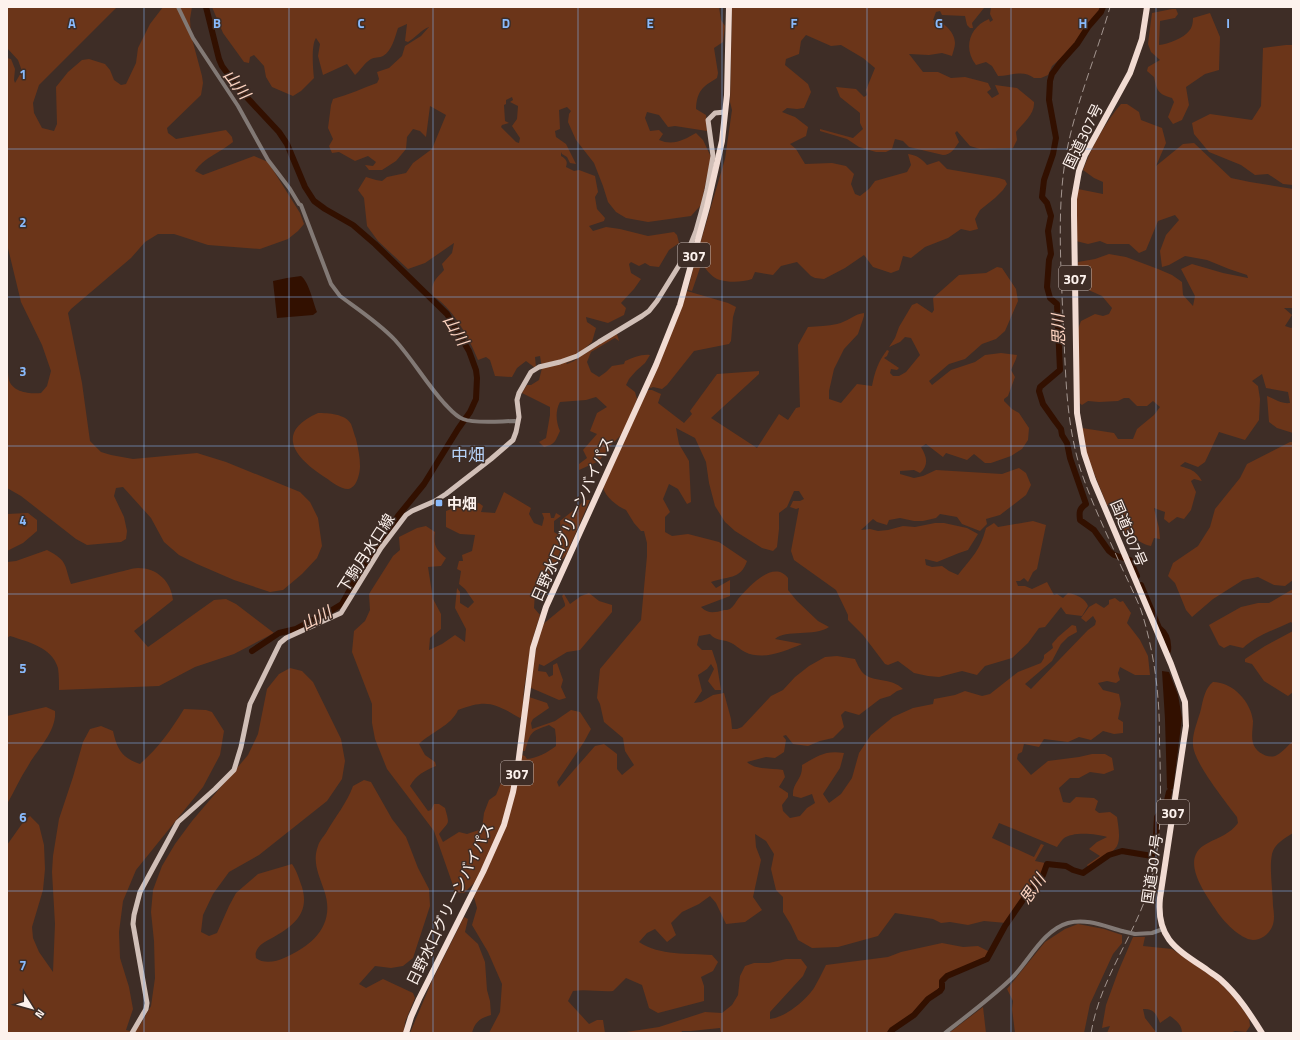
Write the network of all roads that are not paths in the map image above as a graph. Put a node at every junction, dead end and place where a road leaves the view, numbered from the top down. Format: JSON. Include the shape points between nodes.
{"nodes":[{"id":1,"x":178,"y":7,"type":"edge"},
{"id":2,"x":729,"y":7,"type":"edge"},
{"id":3,"x":1146,"y":7,"type":"edge"},
{"id":4,"x":717,"y":112,"type":"junction"},
{"id":5,"x":726,"y":112,"type":"junction"},
{"id":6,"x":724,"y":123,"type":"junction"},
{"id":7,"x":518,"y":422,"type":"junction"},
{"id":8,"x":1163,"y":929,"type":"junction"},
{"id":9,"x":132,"y":1033,"type":"edge"},
{"id":10,"x":406,"y":1033,"type":"edge"},
{"id":11,"x":945,"y":1033,"type":"edge"},
{"id":12,"x":1262,"y":1033,"type":"edge"}],
"edges":[{"from":1,"to":7,"type":"street","via":[[193,38],[238,106],[268,160],[301,205],[335,291],[375,321],[399,344],[452,412],[466,420]]},
{"from":2,"to":5,"type":"highway","name":"日野水口グリーンバイパス","number":"307"},
{"from":3,"to":8,"type":"highway","name":"国道307号","number":"307","via":[[1137,56],[1121,91],[1085,155],[1076,180],[1074,198],[1077,400],[1087,465],[1171,664],[1187,711],[1160,898],[1159,914]]},
{"from":4,"to":5,"type":"main road"},
{"from":4,"to":6,"type":"main road"},
{"from":4,"to":7,"type":"main road","name":"下駒月水口線","via":[[708,120],[713,156],[696,231],[688,251],[658,301],[642,316],[577,356],[539,367],[531,372],[517,400]]},
{"from":5,"to":6,"type":"highway","name":"日野水口グリーンバイパス","number":"307"},
{"from":6,"to":10,"type":"highway","name":"日野水口グリーンバイパス","number":"307","via":[[717,167],[680,305],[656,365],[546,607],[533,648],[518,765],[504,825],[419,999]]},
{"from":7,"to":9,"type":"main road","name":"下駒月水口線","via":[[513,440],[496,455],[443,496],[412,510],[402,519],[341,612],[286,638],[277,649],[250,704],[234,770],[178,822],[140,892],[133,924],[147,1003]]},
{"from":8,"to":11,"type":"street","bridge":true,"via":[[1136,934],[1084,922],[1060,927],[1049,934],[1006,983]]},
{"from":8,"to":12,"type":"highway","name":"国道307号","number":"307","via":[[1178,950],[1221,979],[1241,1001]]}]}
